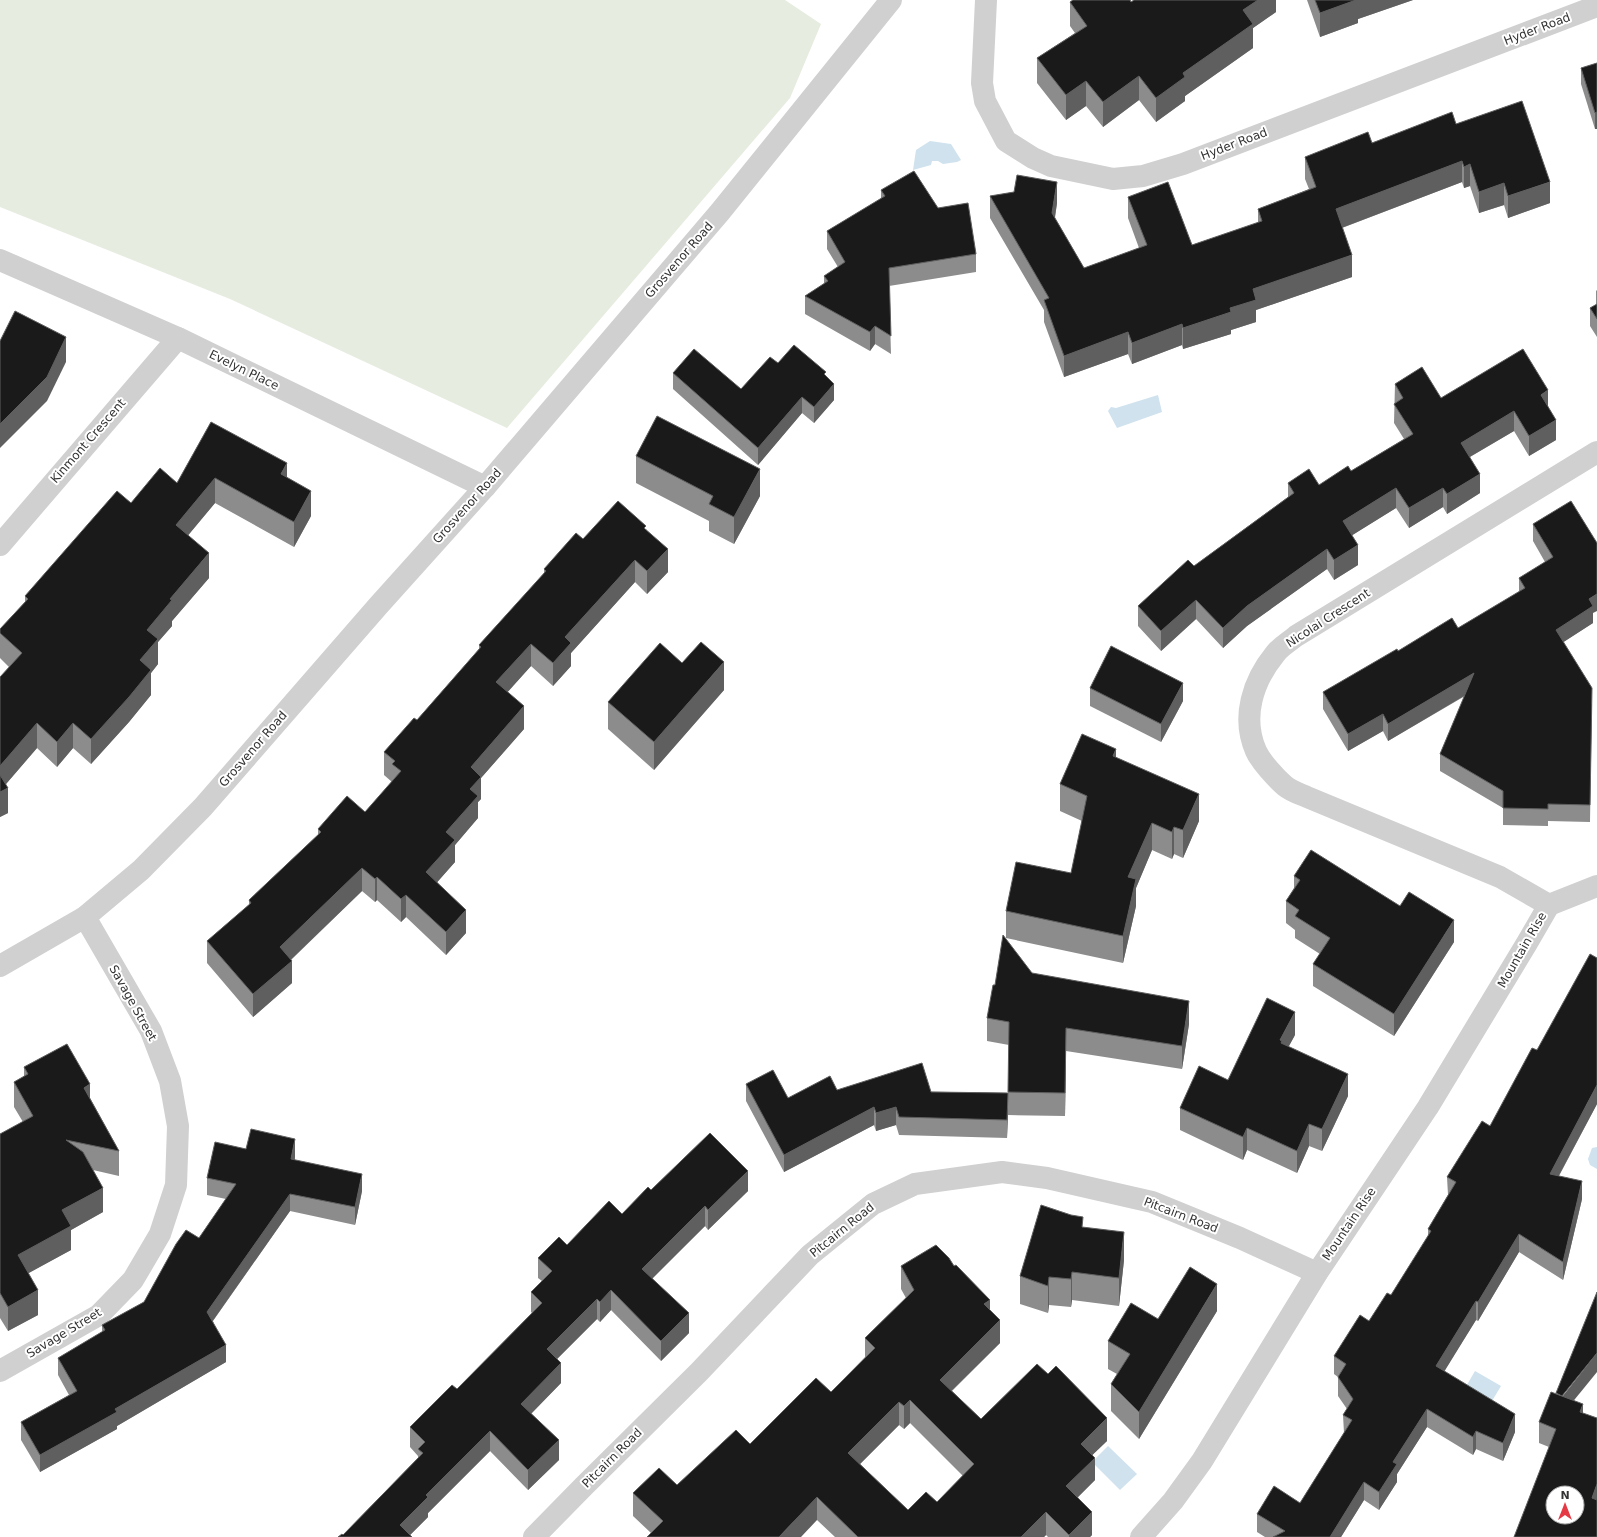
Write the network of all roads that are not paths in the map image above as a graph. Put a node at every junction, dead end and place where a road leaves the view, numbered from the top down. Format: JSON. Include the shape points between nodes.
{"nodes":[{"id":1,"x":891,"y":0,"type":"edge"},
{"id":2,"x":986,"y":0,"type":"edge"},
{"id":3,"x":1597,"y":6,"type":"edge"},
{"id":4,"x":0,"y":260,"type":"edge"},
{"id":5,"x":178,"y":338,"type":"junction"},
{"id":6,"x":1597,"y":452,"type":"edge"},
{"id":7,"x":485,"y":487,"type":"junction"},
{"id":8,"x":0,"y":545,"type":"edge"},
{"id":9,"x":1597,"y":886,"type":"edge"},
{"id":10,"x":1549,"y":905,"type":"junction"},
{"id":11,"x":85,"y":917,"type":"junction"},
{"id":12,"x":0,"y":966,"type":"edge"},
{"id":13,"x":1317,"y":1273,"type":"junction"},
{"id":14,"x":0,"y":1371,"type":"edge"},
{"id":15,"x":534,"y":1537,"type":"edge"},
{"id":16,"x":1141,"y":1537,"type":"edge"}],
"edges":[{"from":1,"to":7,"type":"street","name":"Grosvenor Road","via":[[720,212]]},
{"from":2,"to":3,"type":"street","name":"Hyder Road","via":[[982,83],[985,101],[1006,140],[1033,158],[1051,166],[1113,179],[1143,176],[1183,164]]},
{"from":4,"to":5,"type":"street","name":"Evelyn Place"},
{"from":5,"to":7,"type":"street","name":"Evelyn Place"},
{"from":5,"to":8,"type":"street","name":"Kinmont Crescent"},
{"from":6,"to":10,"type":"street","name":"Nicolai Crescent","via":[[1296,636],[1276,652],[1258,677],[1250,701],[1250,730],[1256,751],[1286,787],[1500,877]]},
{"from":7,"to":11,"type":"street","name":"Grosvenor Road","via":[[203,807],[141,870]]},
{"from":9,"to":10,"type":"street"},
{"from":10,"to":13,"type":"street","name":"Mountain Rise","via":[[1428,1107]]},
{"from":11,"to":12,"type":"street","name":"Grosvenor Road"},
{"from":11,"to":14,"type":"street","name":"Savage Street","via":[[151,1031],[170,1081],[178,1126],[176,1185],[160,1234],[133,1280],[99,1315]]},
{"from":13,"to":15,"type":"street","name":"Pitcairn Road","via":[[1152,1202],[1047,1178],[1002,1172],[915,1184],[873,1204],[810,1255],[699,1372]]},
{"from":13,"to":16,"type":"street","name":"Mountain Rise","via":[[1202,1461],[1173,1501]]}]}
